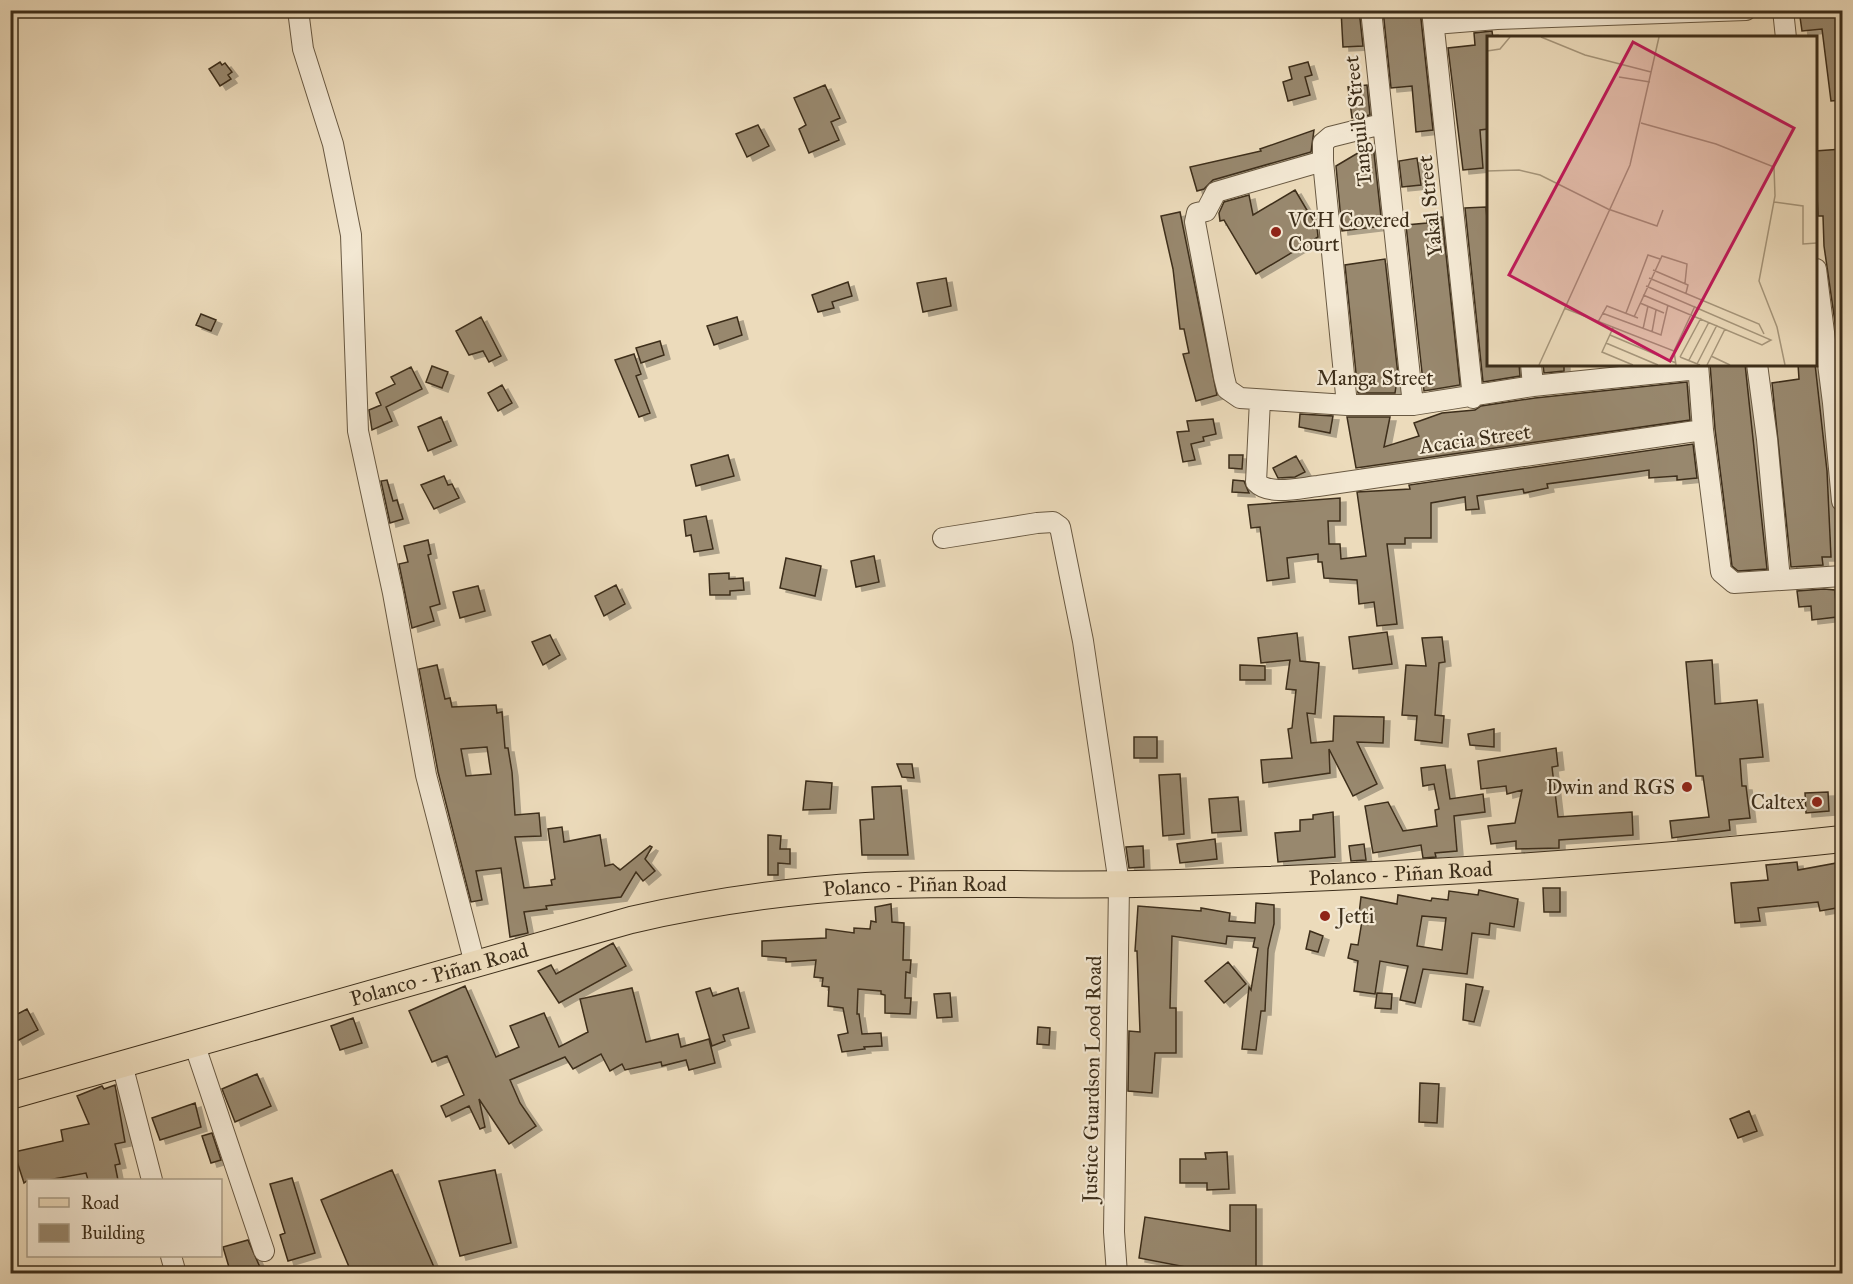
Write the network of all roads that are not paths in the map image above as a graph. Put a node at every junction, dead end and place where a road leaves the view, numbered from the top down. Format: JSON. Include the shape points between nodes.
{"nodes":[{"id":1,"x":298,"y":10,"type":"edge"},
{"id":2,"x":1371,"y":10,"type":"edge"},
{"id":3,"x":1746,"y":10,"type":"edge"},
{"id":4,"x":1783,"y":10,"type":"edge"},
{"id":5,"x":1433,"y":17,"type":"edge"},
{"id":6,"x":1498,"y":22,"type":"edge"},
{"id":7,"x":1786,"y":36,"type":"edge"},
{"id":8,"x":1382,"y":124,"type":"junction"},
{"id":9,"x":1323,"y":152,"type":"junction"},
{"id":10,"x":1817,"y":284,"type":"edge"},
{"id":11,"x":1532,"y":366,"type":"edge"},
{"id":12,"x":1757,"y":366,"type":"edge"},
{"id":13,"x":1698,"y":367,"type":"edge"},
{"id":14,"x":1595,"y":372,"type":"edge"},
{"id":15,"x":1533,"y":386,"type":"junction"},
{"id":16,"x":1473,"y":398,"type":"junction"},
{"id":17,"x":1260,"y":400,"type":"junction"},
{"id":18,"x":1347,"y":405,"type":"junction"},
{"id":19,"x":1413,"y":405,"type":"junction"},
{"id":20,"x":1703,"y":430,"type":"junction"},
{"id":21,"x":1841,"y":465,"type":"edge"},
{"id":22,"x":1842,"y":501,"type":"edge"},
{"id":23,"x":944,"y":538,"type":"dead end"},
{"id":24,"x":1842,"y":576,"type":"edge"},
{"id":25,"x":1780,"y":580,"type":"junction"},
{"id":26,"x":1842,"y":839,"type":"edge"},
{"id":27,"x":1119,"y":884,"type":"junction"},
{"id":28,"x":475,"y":964,"type":"junction"},
{"id":29,"x":194,"y":1043,"type":"junction"},
{"id":30,"x":122,"y":1064,"type":"junction"},
{"id":31,"x":10,"y":1096,"type":"edge"},
{"id":32,"x":152,"y":1179,"type":"edge"},
{"id":33,"x":264,"y":1251,"type":"dead end"},
{"id":34,"x":171,"y":1257,"type":"edge"},
{"id":35,"x":176,"y":1274,"type":"edge"},
{"id":36,"x":1117,"y":1274,"type":"edge"}],
"edges":[{"from":1,"to":28,"type":"street","via":[[303,49],[333,144],[351,235],[358,431],[426,775]]},
{"from":2,"to":8,"type":"street","name":"Tanguile Street"},
{"from":3,"to":6,"type":"street"},
{"from":4,"to":7,"type":"street"},
{"from":5,"to":6,"type":"street"},
{"from":5,"to":16,"type":"street","name":"Yakal Street"},
{"from":8,"to":9,"type":"street","via":[[1330,137]]},
{"from":8,"to":19,"type":"street","name":"Tanguile Street"},
{"from":9,"to":17,"type":"street","name":"Manga Street","via":[[1216,192],[1206,211],[1197,213],[1195,222],[1224,377],[1231,392],[1240,398]]},
{"from":9,"to":18,"type":"street"},
{"from":10,"to":21,"type":"street"},
{"from":11,"to":15,"type":"street"},
{"from":12,"to":25,"type":"street"},
{"from":13,"to":14,"type":"street","name":"Manga Street"},
{"from":13,"to":20,"type":"street"},
{"from":14,"to":15,"type":"street","name":"Manga Street"},
{"from":15,"to":16,"type":"street","name":"Manga Street"},
{"from":16,"to":19,"type":"street","name":"Manga Street"},
{"from":17,"to":18,"type":"street","name":"Manga Street"},
{"from":17,"to":20,"type":"street","name":"Acacia Street","via":[[1256,482],[1270,490]]},
{"from":18,"to":19,"type":"street","name":"Manga Street"},
{"from":20,"to":25,"type":"street","via":[[1721,572],[1734,583]]},
{"from":21,"to":22,"type":"street"},
{"from":23,"to":27,"type":"street","name":"Justice Guardson Lood Road","via":[[1037,523],[1053,522],[1060,526],[1083,641]]},
{"from":24,"to":25,"type":"street"},
{"from":26,"to":27,"type":"main road","name":"Polanco - Piñan Road","via":[[1621,862]]},
{"from":27,"to":28,"type":"main road","name":"Polanco - Piñan Road","via":[[868,886],[775,894],[642,917]]},
{"from":27,"to":36,"type":"street","name":"Justice Guardson Lood Road","via":[[1114,1232]]},
{"from":28,"to":29,"type":"main road","name":"Polanco - Piñan Road"},
{"from":29,"to":30,"type":"main road","name":"Polanco - Piñan Road"},
{"from":29,"to":33,"type":"street"},
{"from":30,"to":31,"type":"main road","name":"Polanco - Piñan Road"},
{"from":30,"to":32,"type":"street"},
{"from":34,"to":35,"type":"street"}]}
